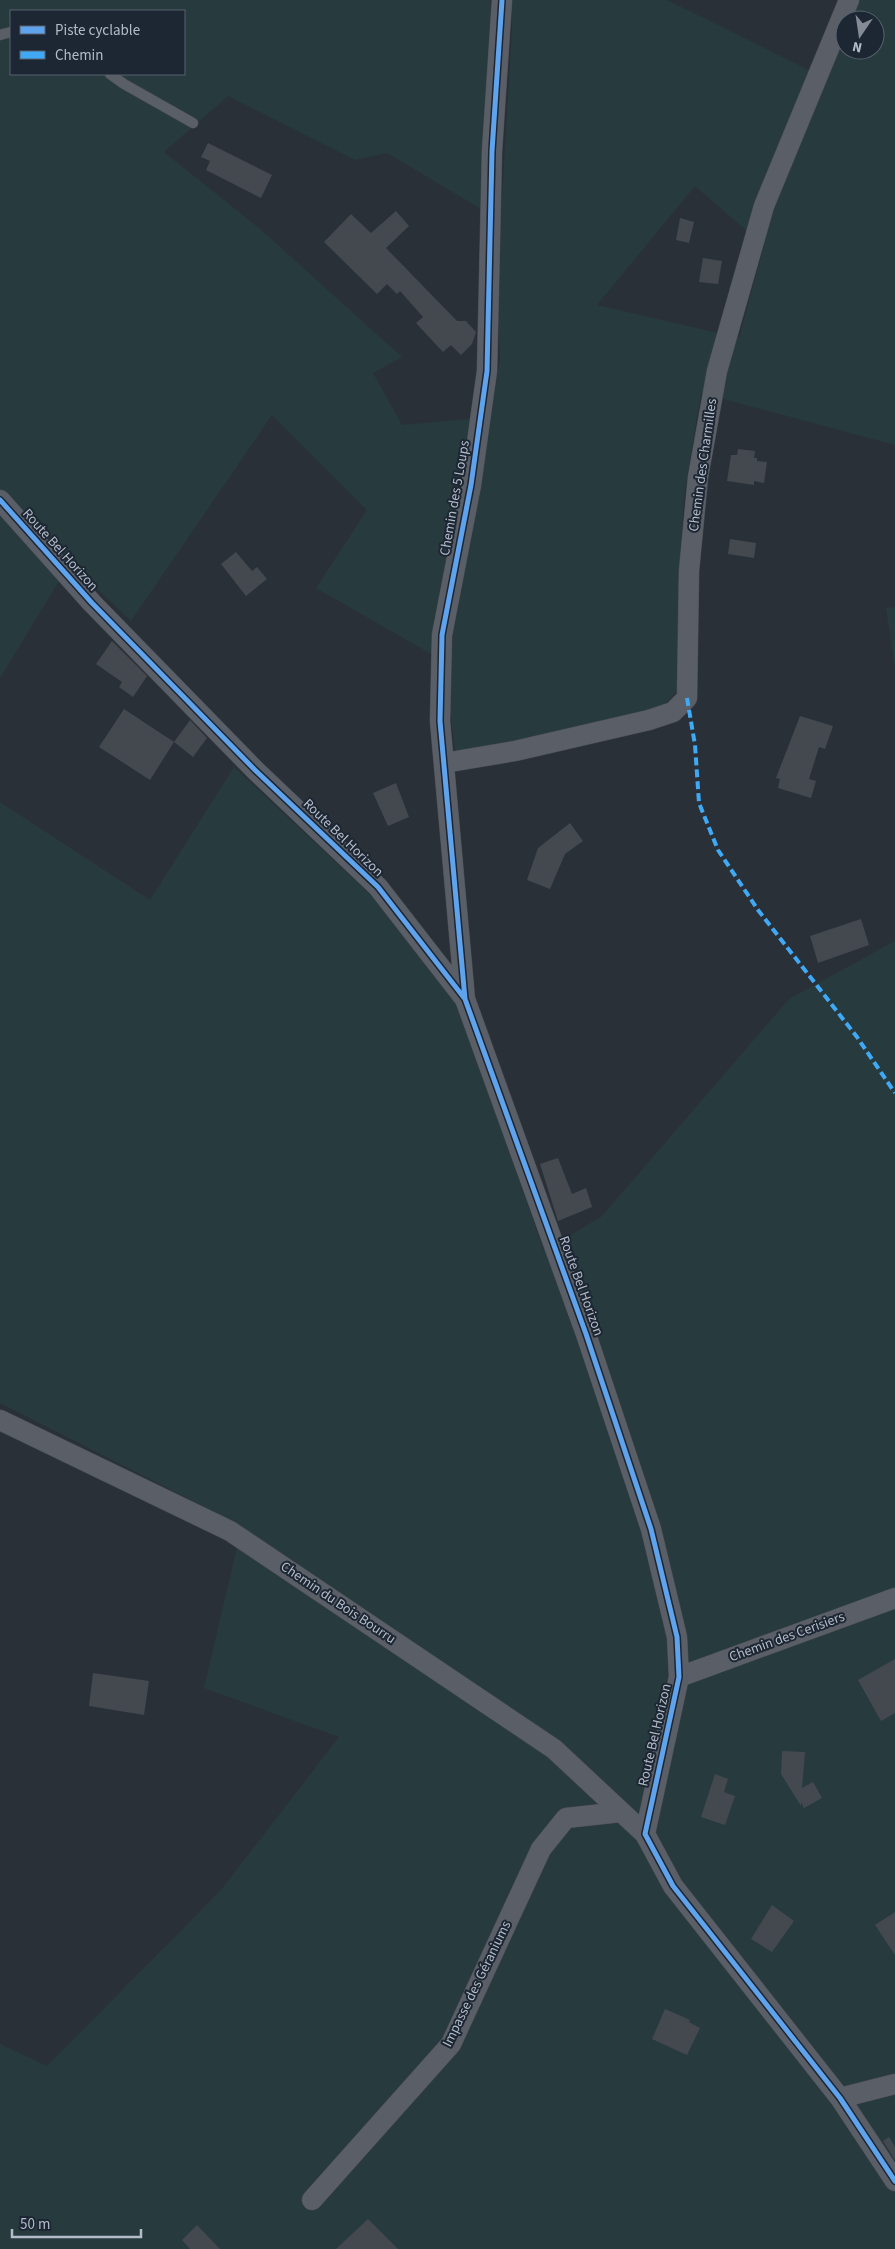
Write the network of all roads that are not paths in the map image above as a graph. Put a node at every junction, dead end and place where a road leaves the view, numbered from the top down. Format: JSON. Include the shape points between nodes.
{"nodes":[{"id":1,"x":502,"y":0,"type":"edge"},
{"id":2,"x":849,"y":0,"type":"edge"},
{"id":3,"x":111,"y":75,"type":"edge"},
{"id":4,"x":193,"y":123,"type":"dead end"},
{"id":5,"x":0,"y":500,"type":"edge"},
{"id":6,"x":444,"y":764,"type":"junction"},
{"id":7,"x":465,"y":999,"type":"junction"},
{"id":8,"x":0,"y":1420,"type":"edge"},
{"id":9,"x":895,"y":1598,"type":"edge"},
{"id":10,"x":679,"y":1677,"type":"junction"},
{"id":11,"x":621,"y":1812,"type":"junction"},
{"id":12,"x":644,"y":1834,"type":"junction"},
{"id":13,"x":895,"y":2084,"type":"edge"},
{"id":14,"x":840,"y":2098,"type":"junction"},
{"id":15,"x":895,"y":2181,"type":"edge"},
{"id":16,"x":312,"y":2200,"type":"dead end"}],
"edges":[{"from":1,"to":6,"type":"street","name":"Chemin des 5 Loups","via":[[492,151],[487,371],[471,485],[442,635],[440,721]]},
{"from":2,"to":6,"type":"street","name":"Chemin des Charmilles","via":[[764,206],[717,371],[698,477],[689,571],[687,698],[673,712],[649,720]]},
{"from":3,"to":4,"type":"lane"},
{"from":5,"to":7,"type":"street","name":"Route Bel Horizon","via":[[92,603],[255,770],[378,887]]},
{"from":6,"to":7,"type":"street","name":"Chemin des 5 Loups"},
{"from":7,"to":10,"type":"street","name":"Route Bel Horizon","via":[[583,1324],[651,1529],[677,1637]]},
{"from":8,"to":11,"type":"street","name":"Chemin du Bois Bourru","via":[[230,1531],[554,1749]]},
{"from":9,"to":10,"type":"street","name":"Chemin des Cerisiers"},
{"from":10,"to":12,"type":"street","name":"Route Bel Horizon"},
{"from":11,"to":12,"type":"street","name":"Chemin du Bois Bourru"},
{"from":11,"to":16,"type":"street","name":"Impasse des Géraniums","via":[[566,1818],[541,1849],[451,2044]]},
{"from":12,"to":14,"type":"street","via":[[673,1886]]},
{"from":13,"to":14,"type":"street"},
{"from":14,"to":15,"type":"street"}]}
